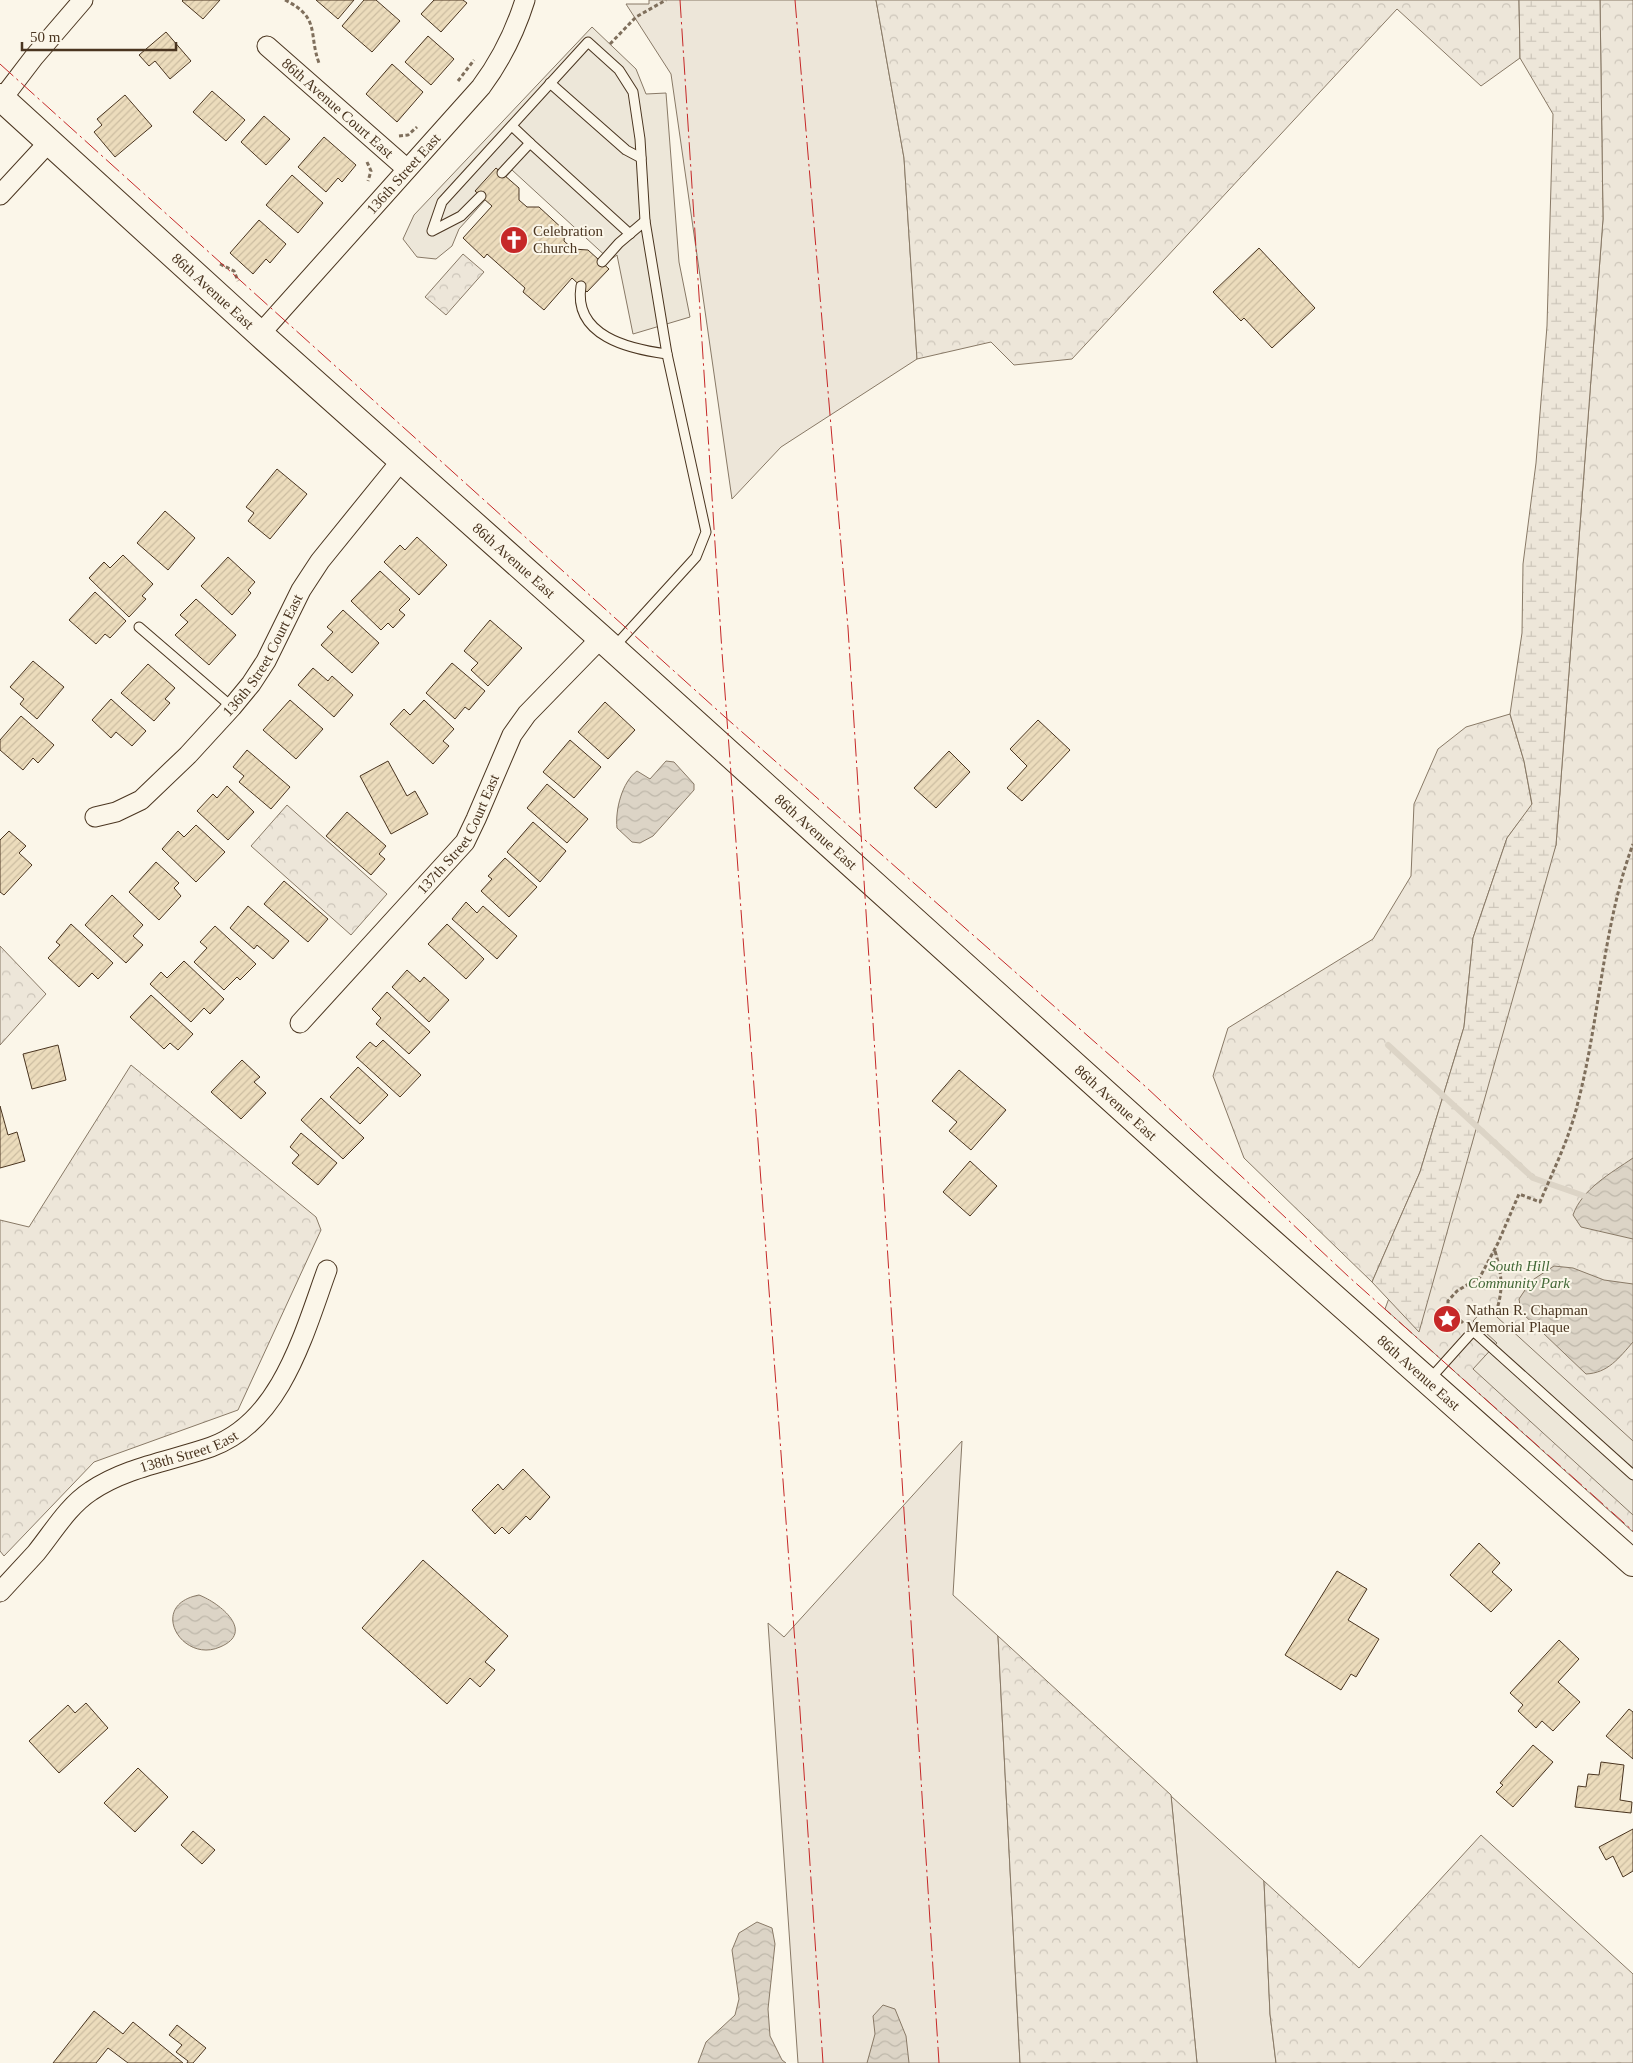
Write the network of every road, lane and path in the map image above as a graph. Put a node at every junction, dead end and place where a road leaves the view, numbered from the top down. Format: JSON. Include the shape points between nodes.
{"nodes":[{"id":1,"x":83,"y":0,"type":"edge"},
{"id":2,"x":285,"y":0,"type":"edge"},
{"id":3,"x":525,"y":0,"type":"edge"},
{"id":4,"x":666,"y":0,"type":"edge"},
{"id":5,"x":610,"y":44,"type":"dead end"},
{"id":6,"x":267,"y":46,"type":"dead end"},
{"id":7,"x":478,"y":55,"type":"dead end"},
{"id":8,"x":320,"y":65,"type":"dead end"},
{"id":9,"x":550,"y":83,"type":"junction"},
{"id":10,"x":455,"y":84,"type":"dead end"},
{"id":11,"x":1,"y":98,"type":"edge"},
{"id":12,"x":419,"y":125,"type":"dead end"},
{"id":13,"x":512,"y":126,"type":"junction"},
{"id":14,"x":398,"y":136,"type":"dead end"},
{"id":15,"x":49,"y":142,"type":"junction"},
{"id":16,"x":530,"y":143,"type":"junction"},
{"id":17,"x":641,"y":158,"type":"junction"},
{"id":18,"x":366,"y":161,"type":"dead end"},
{"id":19,"x":407,"y":169,"type":"junction"},
{"id":20,"x":502,"y":173,"type":"dead end"},
{"id":21,"x":367,"y":183,"type":"dead end"},
{"id":22,"x":0,"y":195,"type":"edge"},
{"id":23,"x":482,"y":196,"type":"dead end"},
{"id":24,"x":645,"y":221,"type":"junction"},
{"id":25,"x":630,"y":234,"type":"junction"},
{"id":26,"x":602,"y":262,"type":"dead end"},
{"id":27,"x":219,"y":264,"type":"dead end"},
{"id":28,"x":238,"y":282,"type":"dead end"},
{"id":29,"x":581,"y":286,"type":"dead end"},
{"id":30,"x":260,"y":334,"type":"junction"},
{"id":31,"x":667,"y":354,"type":"junction"},
{"id":32,"x":401,"y":461,"type":"junction"},
{"id":33,"x":139,"y":627,"type":"dead end"},
{"id":34,"x":607,"y":643,"type":"junction"},
{"id":35,"x":232,"y":708,"type":"junction"},
{"id":36,"x":94,"y":817,"type":"dead end"},
{"id":37,"x":1633,"y":844,"type":"edge"},
{"id":38,"x":300,"y":1023,"type":"dead end"},
{"id":39,"x":1495,"y":1250,"type":"junction"},
{"id":40,"x":327,"y":1270,"type":"dead end"},
{"id":41,"x":1495,"y":1315,"type":"dead end"},
{"id":42,"x":1473,"y":1331,"type":"junction"},
{"id":43,"x":1428,"y":1381,"type":"junction"},
{"id":44,"x":1633,"y":1475,"type":"edge"},
{"id":45,"x":1633,"y":1563,"type":"edge"},
{"id":46,"x":0,"y":1592,"type":"edge"}],
"edges":[{"from":1,"to":11,"type":"street"},
{"from":2,"to":8,"type":"path","via":[[305,14],[312,24]]},
{"from":3,"to":19,"type":"street","name":"136th Street East","via":[[497,66]]},
{"from":4,"to":5,"type":"path","via":[[636,17]]},
{"from":6,"to":19,"type":"street","name":"86th Avenue Court East"},
{"from":7,"to":10,"type":"path"},
{"from":9,"to":13,"type":"lane"},
{"from":9,"to":17,"type":"lane","via":[[626,150]]},
{"from":9,"to":17,"type":"lane","via":[[588,42],[618,70],[633,92]]},
{"from":11,"to":15,"type":"street","name":"86th Avenue East"},
{"from":12,"to":14,"type":"path","via":[[408,135]]},
{"from":13,"to":16,"type":"lane"},
{"from":13,"to":23,"type":"lane","via":[[442,202],[432,231],[461,216]]},
{"from":15,"to":22,"type":"street"},
{"from":15,"to":30,"type":"street","name":"86th Avenue East"},
{"from":16,"to":20,"type":"lane"},
{"from":16,"to":25,"type":"lane"},
{"from":17,"to":24,"type":"lane"},
{"from":18,"to":21,"type":"path","via":[[371,171]]},
{"from":19,"to":30,"type":"street","name":"136th Street East"},
{"from":24,"to":25,"type":"lane"},
{"from":24,"to":31,"type":"lane"},
{"from":25,"to":26,"type":"lane"},
{"from":27,"to":28,"type":"path","via":[[234,271]]},
{"from":29,"to":31,"type":"lane","via":[[582,311],[592,326],[625,346]]},
{"from":30,"to":32,"type":"street","name":"86th Avenue East"},
{"from":31,"to":34,"type":"lane","via":[[706,532],[696,557]]},
{"from":32,"to":34,"type":"street","name":"86th Avenue East"},
{"from":32,"to":35,"type":"street","name":"136th Street Court East","via":[[320,561],[301,590],[266,661]]},
{"from":33,"to":35,"type":"lane"},
{"from":34,"to":38,"type":"street","name":"137th Street Court East","via":[[527,714],[500,759],[465,842]]},
{"from":34,"to":43,"type":"street","name":"86th Avenue East"},
{"from":35,"to":36,"type":"street","name":"136th Street Court East","via":[[141,800],[116,812]]},
{"from":37,"to":39,"type":"path","via":[[1617,895],[1577,1107],[1540,1202],[1519,1194]]},
{"from":39,"to":41,"type":"path","via":[[1502,1277]]},
{"from":39,"to":42,"type":"path","via":[[1480,1277],[1448,1300],[1448,1308]]},
{"from":40,"to":46,"type":"street","name":"138th Street East","via":[[297,1352],[278,1387],[248,1426],[224,1442],[129,1472],[88,1492]]},
{"from":42,"to":43,"type":"lane"},
{"from":42,"to":44,"type":"lane"},
{"from":43,"to":45,"type":"street","name":"86th Avenue East"}]}
